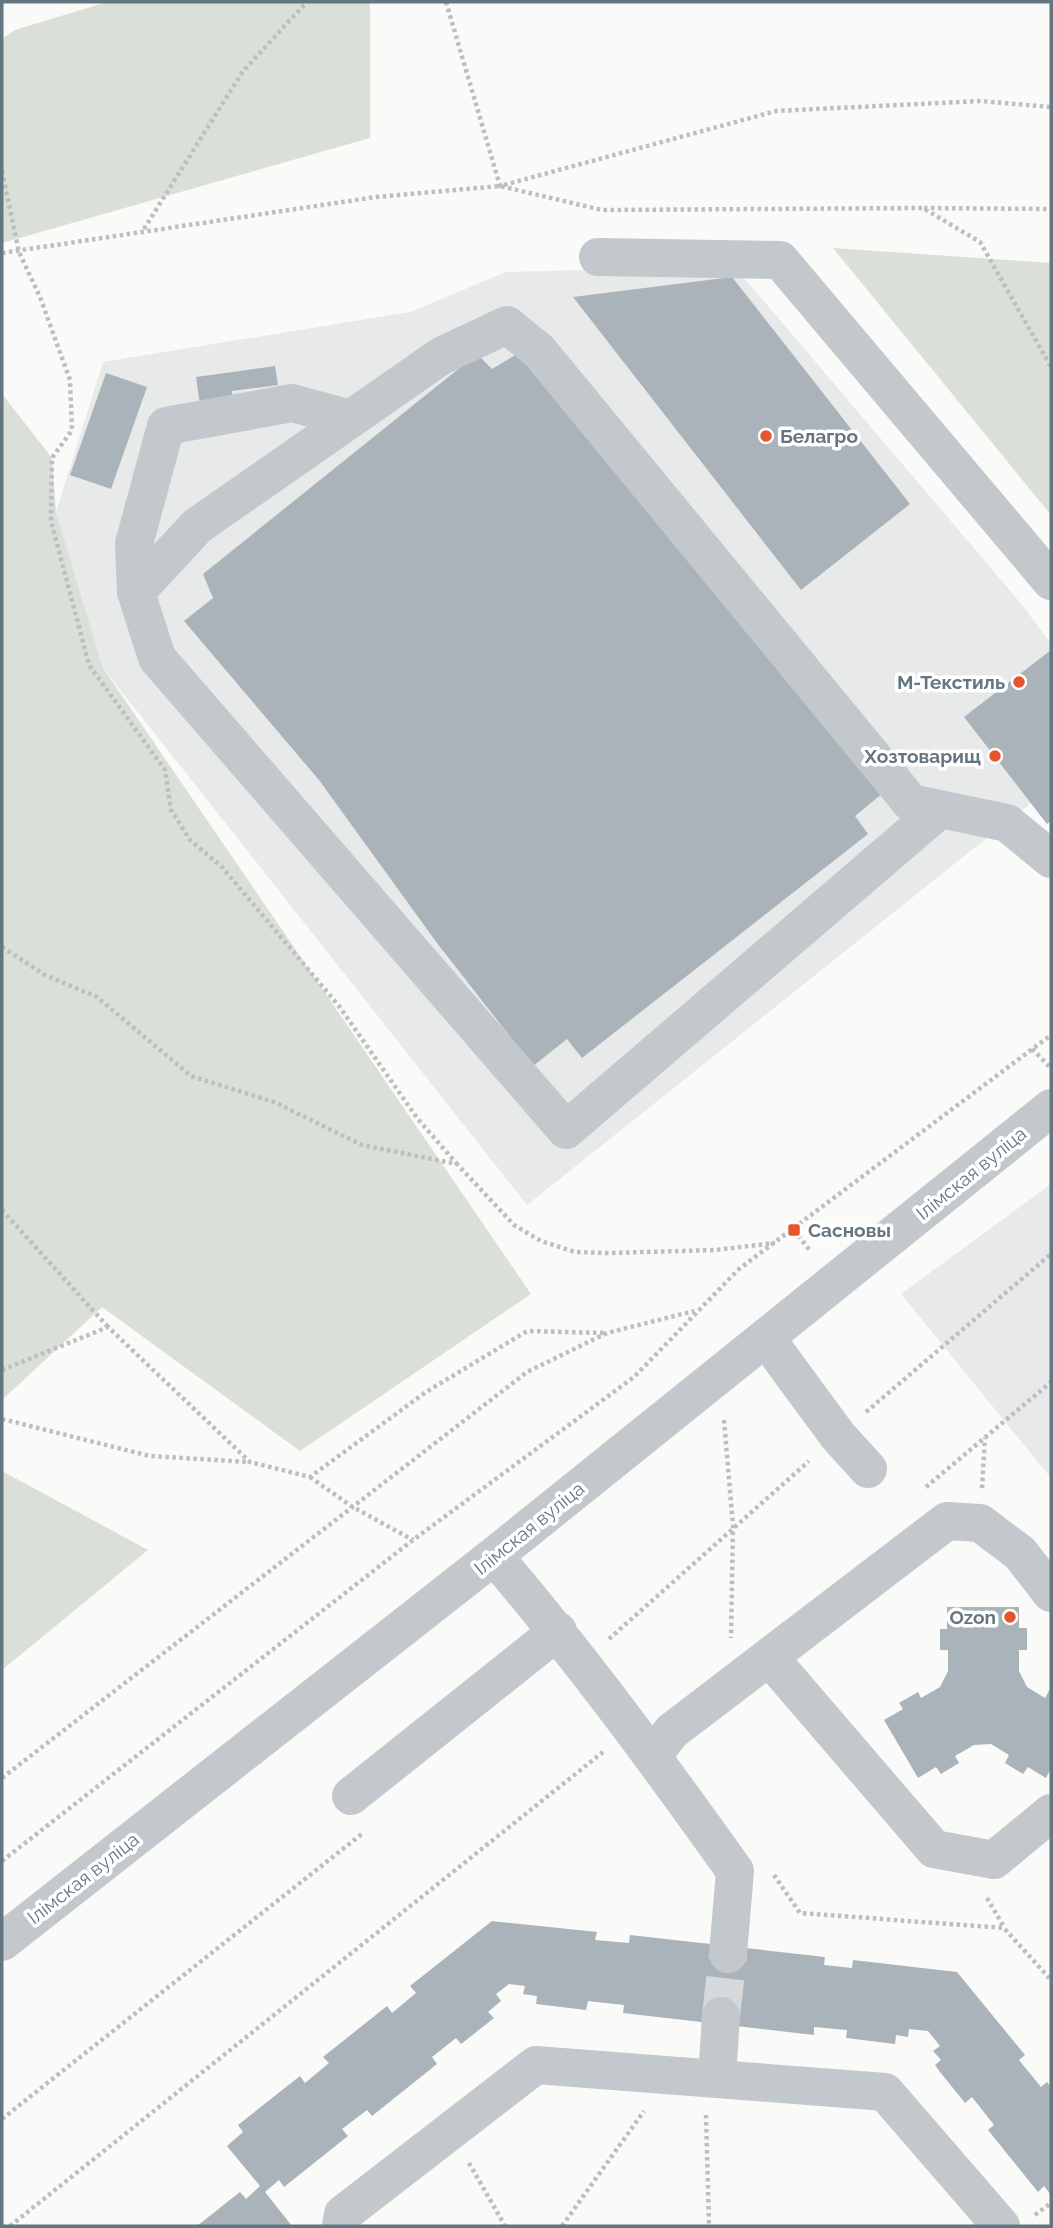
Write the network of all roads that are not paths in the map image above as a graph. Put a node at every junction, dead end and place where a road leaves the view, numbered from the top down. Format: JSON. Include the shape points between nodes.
{"nodes":[{"id":1,"x":598,"y":257,"type":"dead end"},
{"id":2,"x":351,"y":419,"type":"junction"},
{"id":3,"x":1051,"y":581,"type":"edge"},
{"id":4,"x":136,"y":592,"type":"junction"},
{"id":5,"x":939,"y":810,"type":"junction"},
{"id":6,"x":1051,"y":859,"type":"edge"},
{"id":7,"x":1051,"y":1108,"type":"edge"},
{"id":8,"x":766,"y":1338,"type":"junction"},
{"id":9,"x":868,"y":1469,"type":"dead end"},
{"id":10,"x":494,"y":1556,"type":"junction"},
{"id":11,"x":1051,"y":1593,"type":"edge"},
{"id":12,"x":558,"y":1631,"type":"junction"},
{"id":13,"x":769,"y":1657,"type":"junction"},
{"id":14,"x":643,"y":1742,"type":"junction"},
{"id":15,"x":351,"y":1796,"type":"dead end"},
{"id":16,"x":1051,"y":1813,"type":"edge"},
{"id":17,"x":2,"y":1942,"type":"edge"},
{"id":18,"x":727,"y":1954,"type":"tunnel mouth"},
{"id":19,"x":721,"y":2016,"type":"tunnel mouth"},
{"id":20,"x":698,"y":2077,"type":"junction"},
{"id":21,"x":341,"y":2226,"type":"edge"},
{"id":22,"x":1001,"y":2226,"type":"edge"}],
"edges":[{"from":1,"to":3,"type":"street","via":[[780,260]]},
{"from":2,"to":4,"type":"street","via":[[197,526]]},
{"from":2,"to":4,"type":"street","via":[[292,403],[166,426],[134,544]]},
{"from":2,"to":5,"type":"street","via":[[441,356],[506,325],[539,352],[911,803]]},
{"from":4,"to":5,"type":"street","via":[[157,658],[566,1130]]},
{"from":5,"to":6,"type":"street","via":[[1007,823]]},
{"from":7,"to":8,"type":"street","name":"Ілімская вуліца"},
{"from":8,"to":9,"type":"street"},
{"from":8,"to":10,"type":"street","name":"Ілімская вуліца"},
{"from":10,"to":12,"type":"street"},
{"from":10,"to":17,"type":"street","name":"Ілімская вуліца"},
{"from":11,"to":13,"type":"street","via":[[1020,1553],[980,1523],[947,1521]]},
{"from":12,"to":14,"type":"street"},
{"from":12,"to":15,"type":"street"},
{"from":13,"to":14,"type":"street","via":[[672,1731]]},
{"from":13,"to":16,"type":"street","via":[[934,1849],[994,1860]]},
{"from":14,"to":18,"type":"street","via":[[736,1871]]},
{"from":19,"to":20,"type":"street"},
{"from":20,"to":21,"type":"street","via":[[536,2065],[343,2214]]},
{"from":20,"to":22,"type":"street","via":[[885,2092]]}]}
